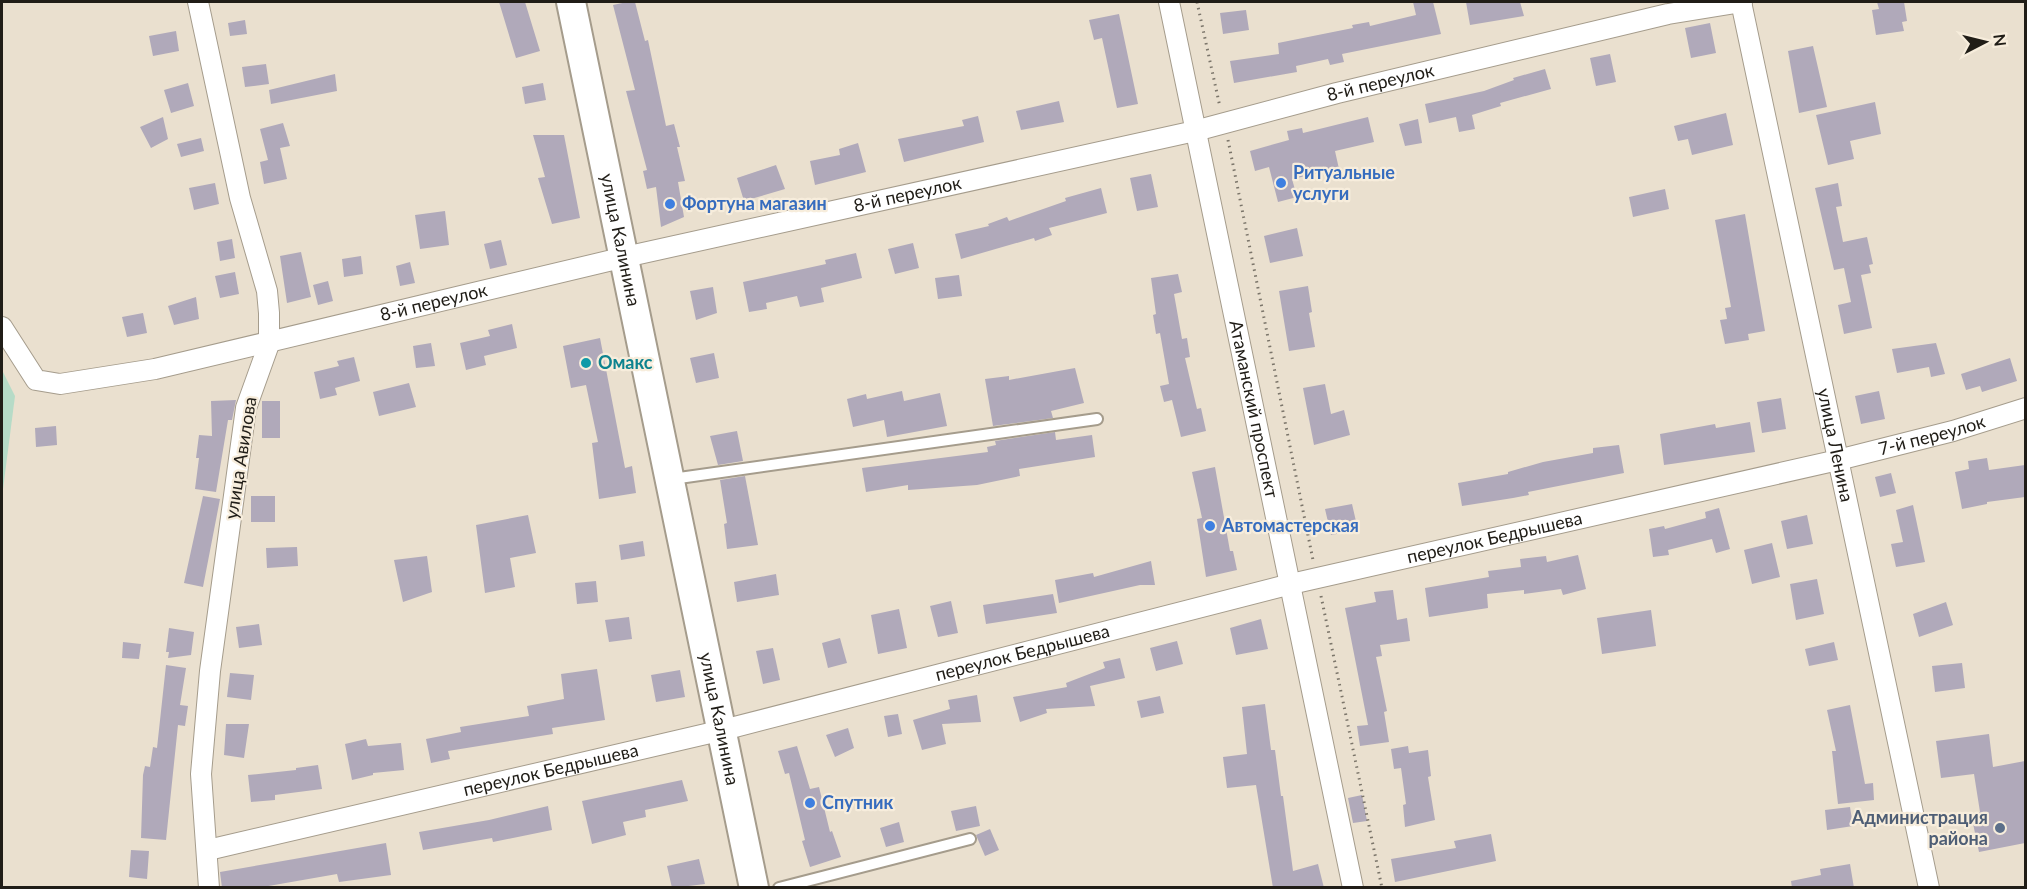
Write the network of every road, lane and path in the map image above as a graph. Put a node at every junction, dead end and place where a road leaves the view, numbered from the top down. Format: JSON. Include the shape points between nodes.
{"nodes":[{"id":1,"x":198,"y":2,"type":"edge"},
{"id":2,"x":571,"y":2,"type":"edge"},
{"id":3,"x":1169,"y":2,"type":"edge"},
{"id":4,"x":1197,"y":2,"type":"edge"},
{"id":5,"x":1741,"y":2,"type":"edge"},
{"id":6,"x":1223,"y":124,"type":"junction"},
{"id":7,"x":1195,"y":131,"type":"junction"},
{"id":8,"x":625,"y":257,"type":"junction"},
{"id":9,"x":2,"y":327,"type":"edge"},
{"id":10,"x":269,"y":344,"type":"junction"},
{"id":11,"x":2025,"y":408,"type":"edge"},
{"id":12,"x":1096,"y":419,"type":"dead end"},
{"id":13,"x":1838,"y":460,"type":"junction"},
{"id":14,"x":671,"y":479,"type":"junction"},
{"id":15,"x":1317,"y":578,"type":"junction"},
{"id":16,"x":1291,"y":584,"type":"junction"},
{"id":17,"x":723,"y":730,"type":"junction"},
{"id":18,"x":970,"y":839,"type":"dead end"},
{"id":19,"x":208,"y":850,"type":"junction"},
{"id":20,"x":209,"y":888,"type":"edge"},
{"id":21,"x":754,"y":888,"type":"edge"},
{"id":22,"x":779,"y":888,"type":"edge"},
{"id":23,"x":1353,"y":888,"type":"edge"},
{"id":24,"x":1382,"y":888,"type":"edge"},
{"id":25,"x":1929,"y":888,"type":"edge"}],
"edges":[{"from":1,"to":10,"type":"street","name":"улица Авилова","via":[[240,198],[267,291]]},
{"from":2,"to":8,"type":"main road","name":"улица Калинина"},
{"from":3,"to":7,"type":"street","name":"Атаманский проспект"},
{"from":4,"to":6,"type":"path"},
{"from":5,"to":6,"type":"street","name":"8-й переулок","via":[[1595,31]]},
{"from":5,"to":13,"type":"street","name":"улица Ленина"},
{"from":6,"to":7,"type":"street","name":"8-й переулок"},
{"from":6,"to":15,"type":"path"},
{"from":7,"to":8,"type":"street","name":"8-й переулок"},
{"from":7,"to":16,"type":"street","name":"Атаманский проспект"},
{"from":8,"to":10,"type":"street","name":"8-й переулок"},
{"from":8,"to":14,"type":"main road","name":"улица Калинина"},
{"from":9,"to":10,"type":"street","name":"8-й переулок","via":[[36,380],[60,384]]},
{"from":10,"to":19,"type":"street","name":"улица Авилова","via":[[246,408],[210,671],[201,774]]},
{"from":11,"to":13,"type":"street","name":"7-й переулок"},
{"from":12,"to":14,"type":"lane"},
{"from":13,"to":15,"type":"street","name":"переулок Бедрышева"},
{"from":13,"to":25,"type":"street","name":"улица Ленина"},
{"from":14,"to":17,"type":"main road","name":"улица Калинина"},
{"from":15,"to":16,"type":"street","name":"переулок Бедрышева"},
{"from":15,"to":24,"type":"path"},
{"from":16,"to":17,"type":"street","name":"переулок Бедрышева"},
{"from":16,"to":23,"type":"street","name":"Атаманский проспект"},
{"from":17,"to":19,"type":"street","name":"переулок Бедрышева"},
{"from":17,"to":21,"type":"main road","name":"улица Калинина"},
{"from":18,"to":22,"type":"lane"},
{"from":19,"to":20,"type":"street","name":"улица Авилова"}]}
